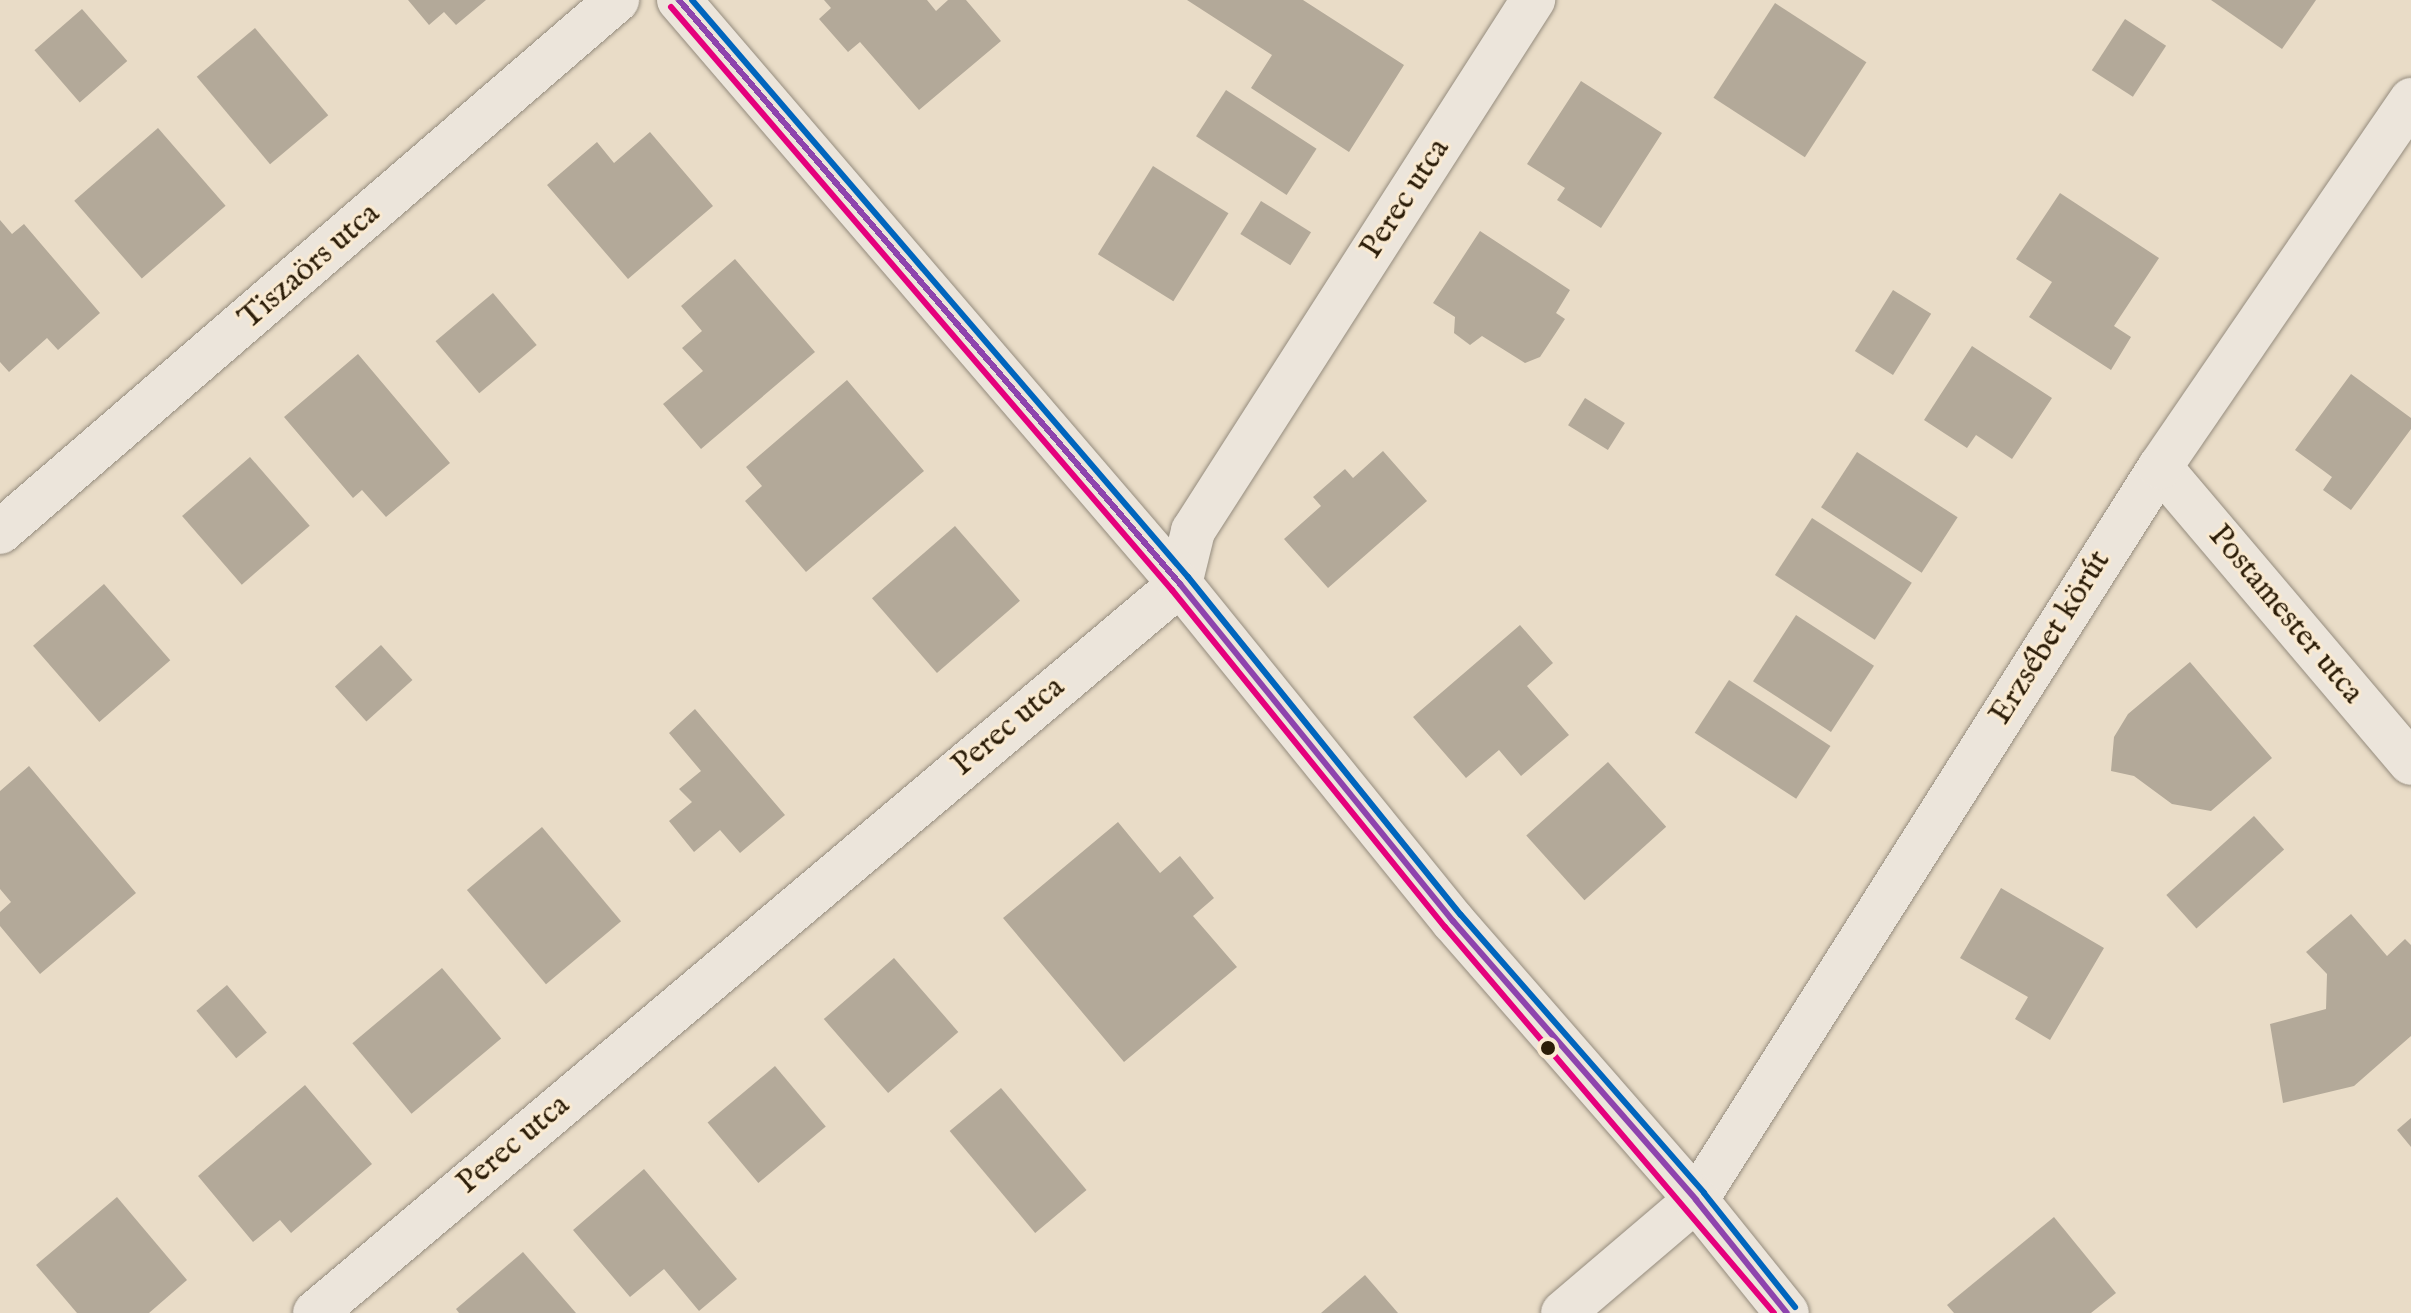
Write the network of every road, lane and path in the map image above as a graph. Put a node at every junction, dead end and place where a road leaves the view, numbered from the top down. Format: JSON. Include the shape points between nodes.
{"nodes":[{"id":1,"x":617,"y":0,"type":"edge"},
{"id":2,"x":679,"y":0,"type":"edge"},
{"id":3,"x":1533,"y":0,"type":"edge"},
{"id":4,"x":2411,"y":100,"type":"edge"},
{"id":5,"x":2160,"y":467,"type":"junction"},
{"id":6,"x":0,"y":532,"type":"edge"},
{"id":7,"x":1180,"y":584,"type":"junction"},
{"id":8,"x":2411,"y":763,"type":"edge"},
{"id":9,"x":1696,"y":1200,"type":"junction"},
{"id":10,"x":315,"y":1313,"type":"edge"},
{"id":11,"x":1563,"y":1313,"type":"edge"},
{"id":12,"x":1787,"y":1313,"type":"edge"}],
"edges":[{"from":1,"to":6,"type":"street","name":"Tiszaörs utca"},
{"from":2,"to":7,"type":"street"},
{"from":3,"to":7,"type":"street","name":"Perec utca","via":[[1193,531]]},
{"from":4,"to":5,"type":"street","name":"Erzsébet körút"},
{"from":5,"to":8,"type":"street","name":"Postamester utca"},
{"from":5,"to":9,"type":"street","name":"Erzsébet körút"},
{"from":7,"to":9,"type":"street","via":[[1453,921]]},
{"from":7,"to":10,"type":"street","name":"Perec utca"},
{"from":9,"to":11,"type":"street","name":"Erzsébet körút"},
{"from":9,"to":12,"type":"street"}]}
